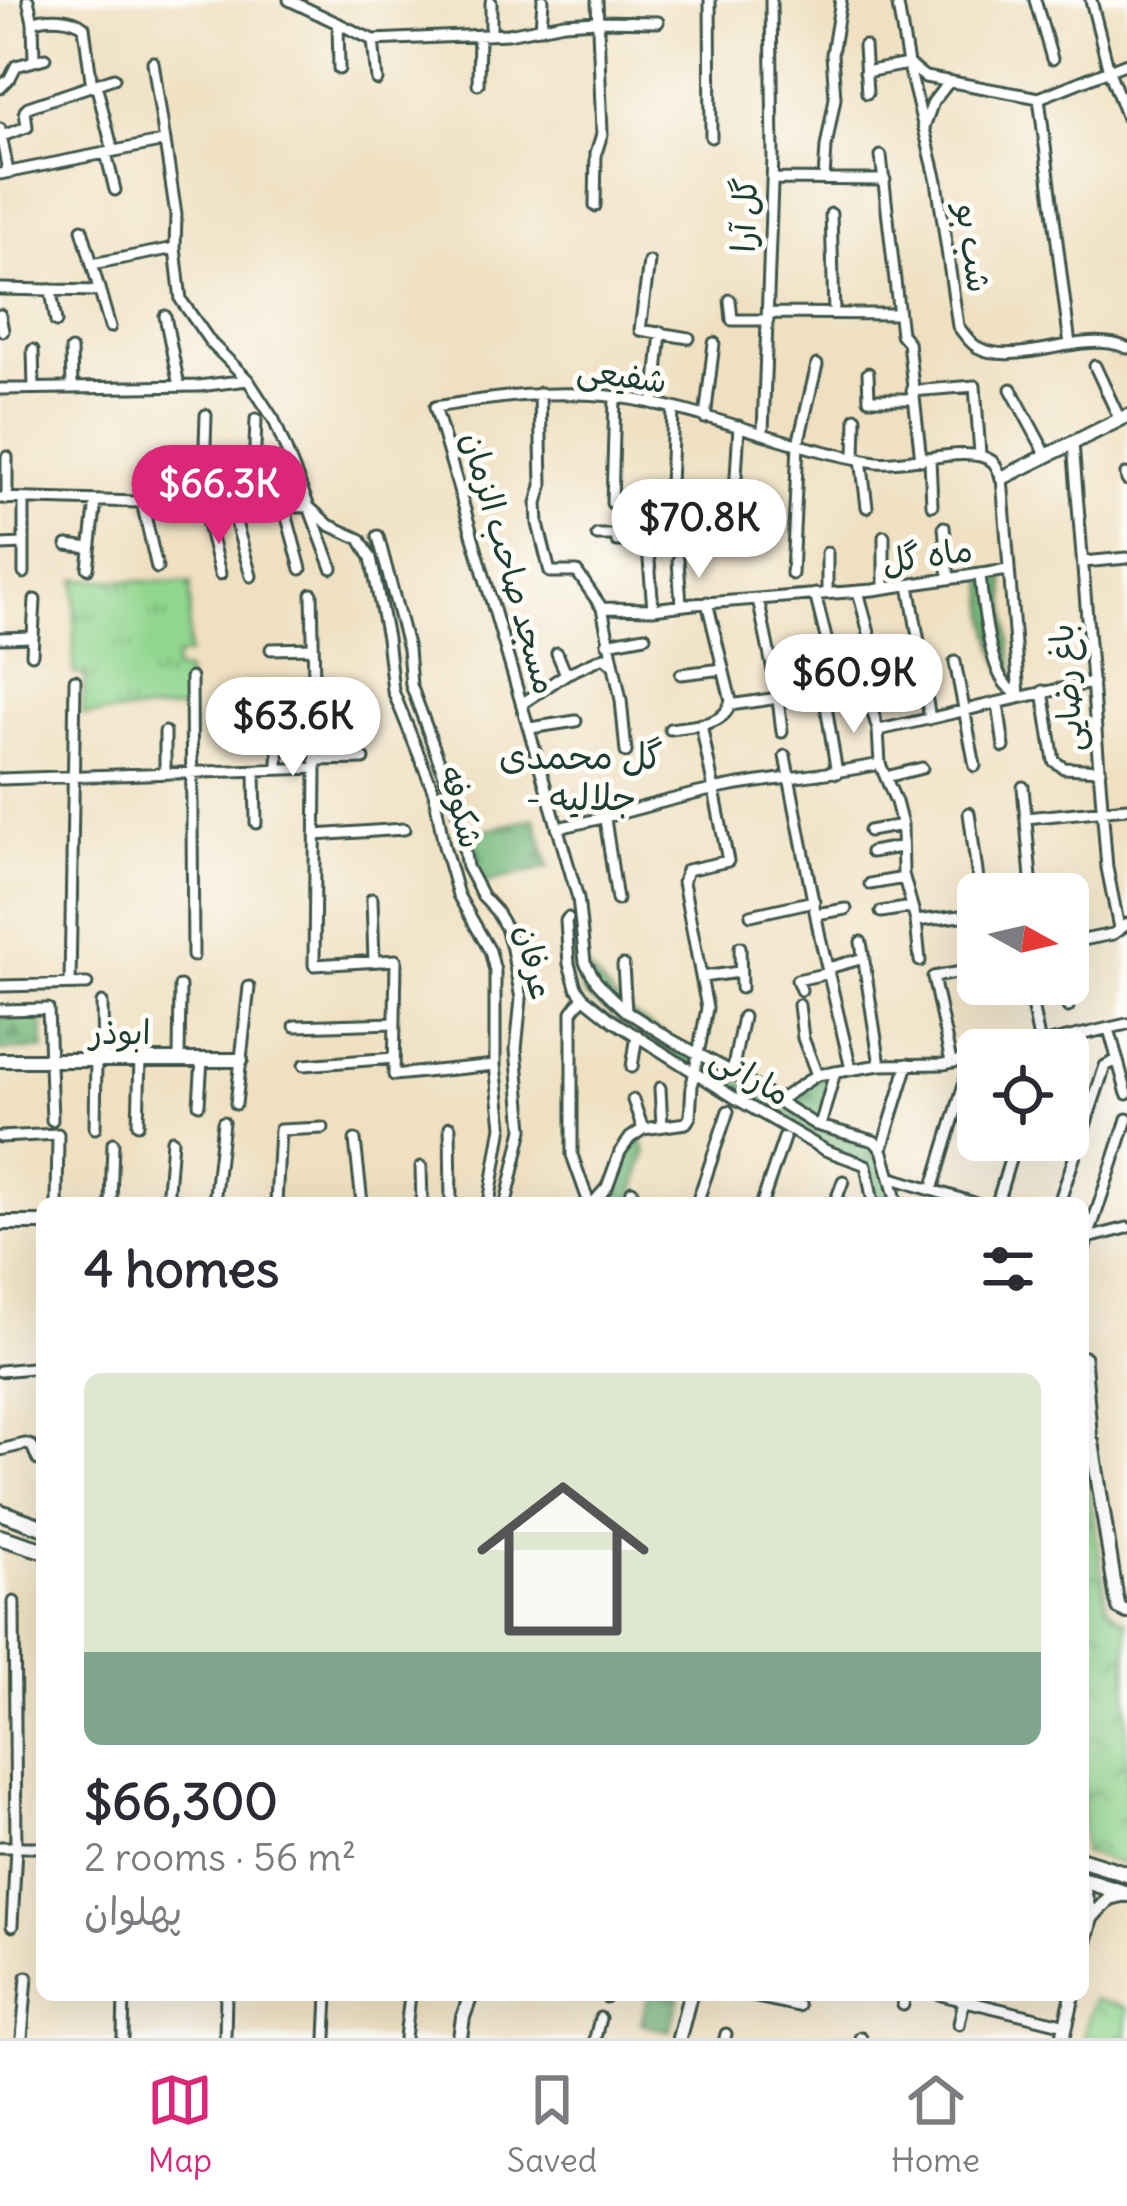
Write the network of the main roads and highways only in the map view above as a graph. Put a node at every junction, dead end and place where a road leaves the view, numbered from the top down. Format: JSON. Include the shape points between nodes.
{"nodes":[{"id":1,"x":0,"y":1513,"type":"edge"},
{"id":2,"x":36,"y":1525,"type":"edge"},
{"id":3,"x":0,"y":1537,"type":"edge"},
{"id":4,"x":36,"y":1548,"type":"edge"},
{"id":5,"x":1089,"y":1862,"type":"edge"},
{"id":6,"x":1127,"y":1874,"type":"edge"},
{"id":7,"x":1089,"y":1885,"type":"edge"},
{"id":8,"x":1126,"y":1894,"type":"edge"}],
"edges":[{"from":1,"to":2,"type":"main road"},
{"from":3,"to":4,"type":"main road"},
{"from":5,"to":6,"type":"main road"},
{"from":7,"to":8,"type":"main road"}]}
